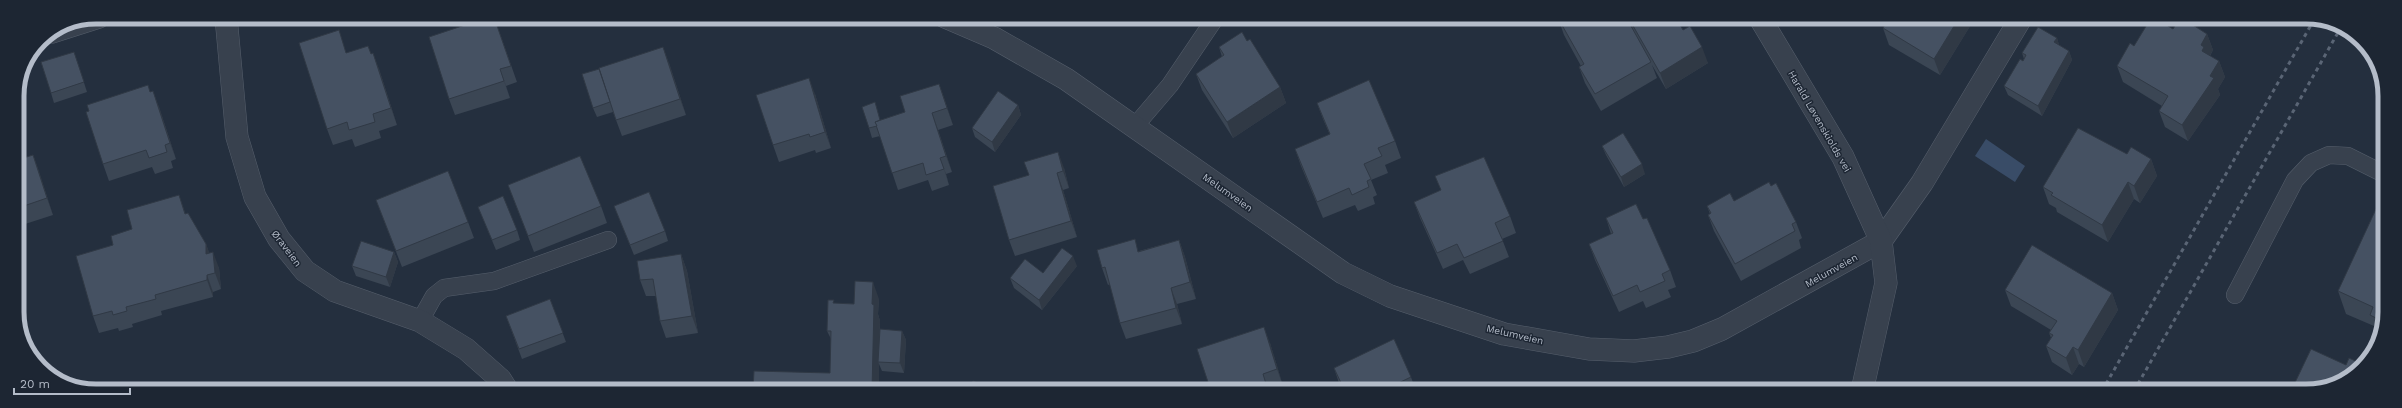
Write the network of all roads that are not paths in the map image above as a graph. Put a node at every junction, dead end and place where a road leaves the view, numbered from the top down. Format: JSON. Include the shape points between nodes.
{"nodes":[{"id":1,"x":227,"y":24,"type":"edge"},
{"id":2,"x":961,"y":24,"type":"edge"},
{"id":3,"x":1211,"y":24,"type":"edge"},
{"id":4,"x":1764,"y":24,"type":"edge"},
{"id":5,"x":2017,"y":24,"type":"edge"},
{"id":6,"x":1135,"y":126,"type":"junction"},
{"id":7,"x":2378,"y":171,"type":"edge"},
{"id":8,"x":608,"y":240,"type":"dead end"},
{"id":9,"x":1881,"y":242,"type":"junction"},
{"id":10,"x":2235,"y":295,"type":"dead end"},
{"id":11,"x":420,"y":321,"type":"junction"},
{"id":12,"x":503,"y":384,"type":"edge"},
{"id":13,"x":1864,"y":384,"type":"edge"}],
"edges":[{"from":1,"to":11,"type":"street","name":"Øraveien","via":[[237,137],[255,197],[279,239],[305,271],[335,290]]},
{"from":2,"to":6,"type":"street","name":"Melumveien","via":[[994,38],[1066,79]]},
{"from":3,"to":6,"type":"lane","via":[[1170,85]]},
{"from":4,"to":9,"type":"street","name":"Harald Løvenskiolds vei","via":[[1843,157]]},
{"from":5,"to":9,"type":"street","name":"Melumveien","via":[[1922,183]]},
{"from":6,"to":9,"type":"street","name":"Melumveien","via":[[1343,273],[1390,296],[1488,329],[1589,349],[1634,351],[1693,341],[1755,313]]},
{"from":7,"to":10,"type":"lane","via":[[2348,156],[2329,155],[2311,163],[2295,180]]},
{"from":8,"to":11,"type":"lane","via":[[494,281],[444,288],[434,296]]},
{"from":9,"to":13,"type":"street","name":"Harald Løvenskiolds vei","via":[[1886,283]]},
{"from":11,"to":12,"type":"street","name":"Øraveien","via":[[466,349]]}]}
